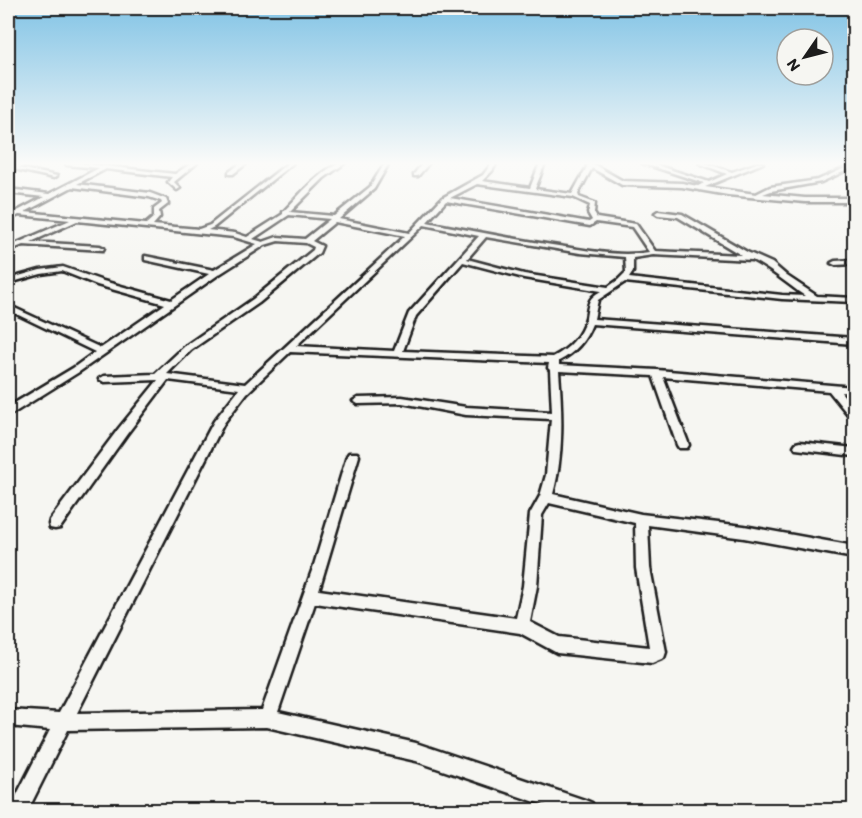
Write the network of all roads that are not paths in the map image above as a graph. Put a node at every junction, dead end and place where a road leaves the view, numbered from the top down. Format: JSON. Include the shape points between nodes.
{"nodes":[{"id":1,"x":41,"y":201,"type":"edge"},
{"id":2,"x":164,"y":201,"type":"edge"},
{"id":3,"x":243,"y":201,"type":"edge"},
{"id":4,"x":298,"y":201,"type":"edge"},
{"id":5,"x":356,"y":201,"type":"edge"},
{"id":6,"x":442,"y":201,"type":"edge"},
{"id":7,"x":456,"y":201,"type":"edge"},
{"id":8,"x":587,"y":201,"type":"edge"},
{"id":9,"x":19,"y":213,"type":"junction"},
{"id":10,"x":658,"y":213,"type":"dead end"},
{"id":11,"x":286,"y":214,"type":"junction"},
{"id":12,"x":8,"y":218,"type":"edge"},
{"id":13,"x":77,"y":219,"type":"junction"},
{"id":14,"x":335,"y":219,"type":"junction"},
{"id":15,"x":595,"y":220,"type":"junction"},
{"id":16,"x":423,"y":223,"type":"junction"},
{"id":17,"x":148,"y":226,"type":"junction"},
{"id":18,"x":198,"y":232,"type":"junction"},
{"id":19,"x":485,"y":234,"type":"junction"},
{"id":20,"x":409,"y":235,"type":"junction"},
{"id":21,"x":248,"y":239,"type":"junction"},
{"id":22,"x":307,"y":241,"type":"junction"},
{"id":23,"x":21,"y":243,"type":"junction"},
{"id":24,"x":263,"y":244,"type":"junction"},
{"id":25,"x":100,"y":248,"type":"dead end"},
{"id":26,"x":8,"y":249,"type":"edge"},
{"id":27,"x":653,"y":253,"type":"junction"},
{"id":28,"x":629,"y":257,"type":"junction"},
{"id":29,"x":148,"y":258,"type":"dead end"},
{"id":30,"x":754,"y":258,"type":"junction"},
{"id":31,"x":463,"y":260,"type":"junction"},
{"id":32,"x":855,"y":262,"type":"edge"},
{"id":33,"x":835,"y":263,"type":"dead end"},
{"id":34,"x":215,"y":273,"type":"junction"},
{"id":35,"x":626,"y":279,"type":"junction"},
{"id":36,"x":9,"y":281,"type":"dead end"},
{"id":37,"x":606,"y":289,"type":"junction"},
{"id":38,"x":817,"y":299,"type":"junction"},
{"id":39,"x":855,"y":300,"type":"edge"},
{"id":40,"x":172,"y":303,"type":"junction"},
{"id":41,"x":8,"y":307,"type":"edge"},
{"id":42,"x":589,"y":321,"type":"junction"},
{"id":43,"x":855,"y":341,"type":"edge"},
{"id":44,"x":290,"y":349,"type":"junction"},
{"id":45,"x":100,"y":351,"type":"junction"},
{"id":46,"x":398,"y":353,"type":"junction"},
{"id":47,"x":554,"y":364,"type":"junction"},
{"id":48,"x":657,"y":373,"type":"junction"},
{"id":49,"x":162,"y":376,"type":"junction"},
{"id":50,"x":104,"y":379,"type":"dead end"},
{"id":51,"x":245,"y":387,"type":"junction"},
{"id":52,"x":832,"y":388,"type":"junction"},
{"id":53,"x":855,"y":390,"type":"edge"},
{"id":54,"x":358,"y":401,"type":"dead end"},
{"id":55,"x":8,"y":411,"type":"edge"},
{"id":56,"x":855,"y":414,"type":"edge"},
{"id":57,"x":556,"y":416,"type":"junction"},
{"id":58,"x":683,"y":445,"type":"dead end"},
{"id":59,"x":800,"y":446,"type":"dead end"},
{"id":60,"x":855,"y":452,"type":"edge"},
{"id":61,"x":353,"y":456,"type":"dead end"},
{"id":62,"x":546,"y":497,"type":"junction"},
{"id":63,"x":641,"y":519,"type":"junction"},
{"id":64,"x":56,"y":524,"type":"dead end"},
{"id":65,"x":855,"y":552,"type":"edge"},
{"id":66,"x":310,"y":596,"type":"junction"},
{"id":67,"x":522,"y":626,"type":"junction"},
{"id":68,"x":8,"y":718,"type":"edge"},
{"id":69,"x":267,"y":718,"type":"junction"},
{"id":70,"x":62,"y":722,"type":"junction"},
{"id":71,"x":18,"y":810,"type":"edge"},
{"id":72,"x":585,"y":810,"type":"edge"}],
"edges":[{"from":1,"to":9,"type":"street"},
{"from":2,"to":17,"type":"street","via":[[156,210],[157,218]]},
{"from":3,"to":18,"type":"street"},
{"from":4,"to":11,"type":"street"},
{"from":5,"to":14,"type":"street"},
{"from":6,"to":16,"type":"street"},
{"from":7,"to":15,"type":"street","via":[[576,223],[590,224]]},
{"from":8,"to":15,"type":"street","via":[[593,204],[591,213]]},
{"from":9,"to":12,"type":"street"},
{"from":9,"to":13,"type":"street"},
{"from":10,"to":30,"type":"street","via":[[680,215]]},
{"from":11,"to":14,"type":"street"},
{"from":11,"to":21,"type":"street"},
{"from":13,"to":17,"type":"street"},
{"from":13,"to":23,"type":"street"},
{"from":14,"to":20,"type":"street"},
{"from":14,"to":22,"type":"street"},
{"from":15,"to":27,"type":"street","via":[[634,225]]},
{"from":16,"to":19,"type":"street"},
{"from":16,"to":20,"type":"street"},
{"from":17,"to":18,"type":"street"},
{"from":18,"to":21,"type":"street"},
{"from":19,"to":28,"type":"street"},
{"from":19,"to":31,"type":"street"},
{"from":20,"to":44,"type":"street"},
{"from":21,"to":24,"type":"street"},
{"from":22,"to":24,"type":"street","via":[[277,239]]},
{"from":22,"to":49,"type":"street","via":[[318,246],[316,251],[256,301],[188,348]]},
{"from":23,"to":25,"type":"street"},
{"from":23,"to":26,"type":"street"},
{"from":24,"to":34,"type":"street"},
{"from":27,"to":28,"type":"street"},
{"from":27,"to":30,"type":"street"},
{"from":28,"to":35,"type":"street","via":[[631,269]]},
{"from":29,"to":34,"type":"street"},
{"from":30,"to":38,"type":"street"},
{"from":31,"to":37,"type":"street","via":[[515,274]]},
{"from":31,"to":46,"type":"street","via":[[412,315]]},
{"from":32,"to":33,"type":"street"},
{"from":34,"to":40,"type":"street"},
{"from":35,"to":37,"type":"street"},
{"from":35,"to":38,"type":"street"},
{"from":36,"to":40,"type":"street","via":[[63,269]]},
{"from":37,"to":42,"type":"street","via":[[592,302]]},
{"from":38,"to":39,"type":"street"},
{"from":40,"to":45,"type":"street"},
{"from":41,"to":45,"type":"street"},
{"from":42,"to":43,"type":"street"},
{"from":42,"to":47,"type":"street","via":[[576,346]]},
{"from":44,"to":46,"type":"street"},
{"from":44,"to":51,"type":"street"},
{"from":45,"to":55,"type":"street"},
{"from":46,"to":47,"type":"street"},
{"from":47,"to":48,"type":"street"},
{"from":47,"to":57,"type":"street"},
{"from":48,"to":52,"type":"street"},
{"from":48,"to":58,"type":"street"},
{"from":49,"to":50,"type":"street"},
{"from":49,"to":51,"type":"street"},
{"from":49,"to":64,"type":"street"},
{"from":51,"to":70,"type":"street","via":[[219,421]]},
{"from":52,"to":53,"type":"street"},
{"from":52,"to":56,"type":"street"},
{"from":54,"to":57,"type":"street","via":[[402,400],[466,411]]},
{"from":57,"to":62,"type":"street","via":[[552,475]]},
{"from":59,"to":60,"type":"street"},
{"from":61,"to":66,"type":"street"},
{"from":62,"to":63,"type":"street"},
{"from":62,"to":67,"type":"street","via":[[536,514]]},
{"from":63,"to":65,"type":"street"},
{"from":63,"to":67,"type":"street","via":[[645,579],[658,652],[652,655],[557,645]]},
{"from":66,"to":67,"type":"street"},
{"from":66,"to":69,"type":"street"},
{"from":68,"to":70,"type":"street"},
{"from":69,"to":70,"type":"street"},
{"from":69,"to":72,"type":"street","via":[[416,752]]},
{"from":70,"to":71,"type":"street"}]}
